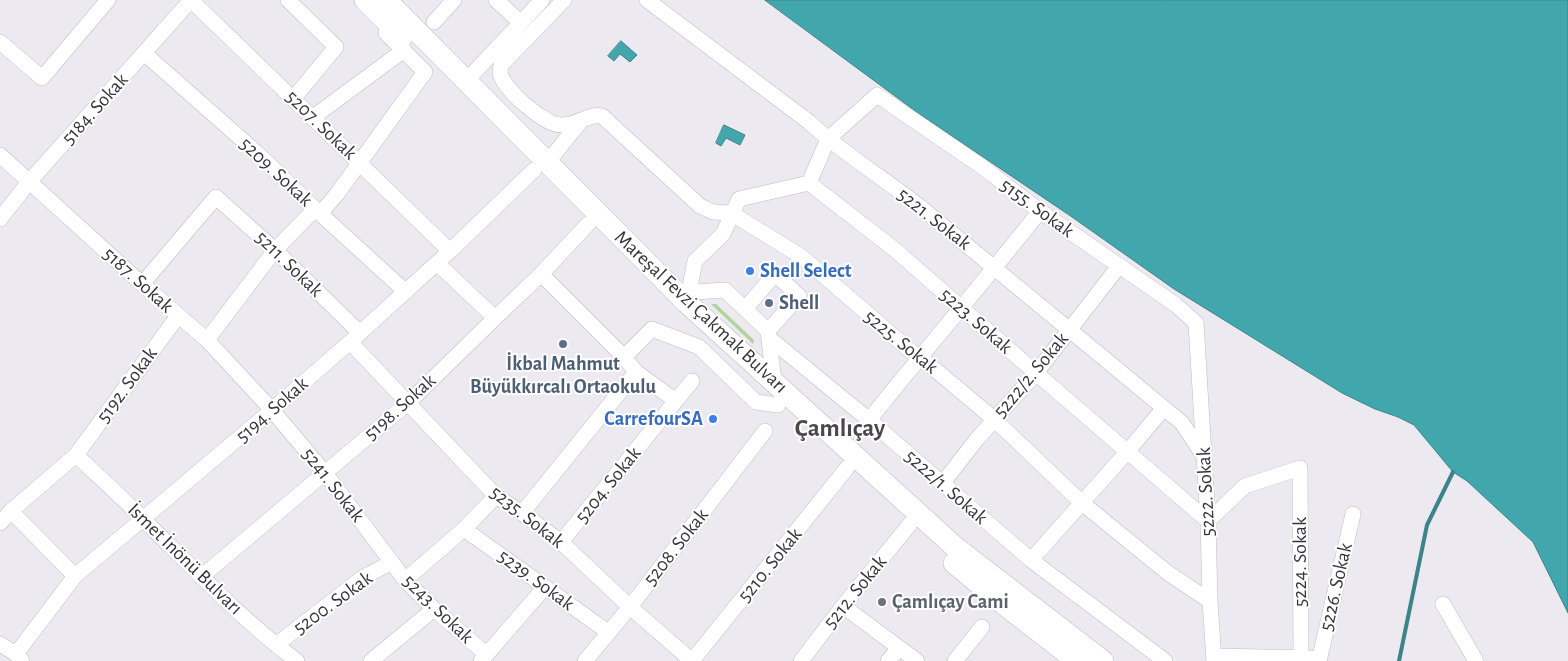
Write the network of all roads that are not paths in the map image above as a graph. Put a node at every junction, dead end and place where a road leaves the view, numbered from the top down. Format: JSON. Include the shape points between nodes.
{"nodes":[{"id":1,"x":191,"y":0,"type":"edge"},
{"id":2,"x":288,"y":0,"type":"edge"},
{"id":3,"x":353,"y":0,"type":"edge"},
{"id":4,"x":365,"y":0,"type":"edge"},
{"id":5,"x":386,"y":0,"type":"edge"},
{"id":6,"x":454,"y":0,"type":"edge"},
{"id":7,"x":496,"y":0,"type":"edge"},
{"id":8,"x":542,"y":0,"type":"edge"},
{"id":9,"x":564,"y":0,"type":"edge"},
{"id":10,"x":647,"y":0,"type":"edge"},
{"id":11,"x":103,"y":2,"type":"edge"},
{"id":12,"x":434,"y":22,"type":"dead end"},
{"id":13,"x":520,"y":22,"type":"junction"},
{"id":14,"x":0,"y":42,"type":"edge"},
{"id":15,"x":404,"y":50,"type":"junction"},
{"id":16,"x":144,"y":54,"type":"junction"},
{"id":17,"x":466,"y":82,"type":"junction"},
{"id":18,"x":293,"y":99,"type":"junction"},
{"id":19,"x":312,"y":118,"type":"junction"},
{"id":20,"x":580,"y":122,"type":"junction"},
{"id":21,"x":828,"y":139,"type":"junction"},
{"id":22,"x":0,"y":155,"type":"edge"},
{"id":23,"x":360,"y":162,"type":"junction"},
{"id":24,"x":540,"y":167,"type":"junction"},
{"id":25,"x":29,"y":182,"type":"junction"},
{"id":26,"x":809,"y":182,"type":"junction"},
{"id":27,"x":317,"y":211,"type":"junction"},
{"id":28,"x":1040,"y":211,"type":"junction"},
{"id":29,"x":731,"y":213,"type":"junction"},
{"id":30,"x":0,"y":219,"type":"edge"},
{"id":31,"x":588,"y":224,"type":"junction"},
{"id":32,"x":275,"y":250,"type":"junction"},
{"id":33,"x":450,"y":252,"type":"junction"},
{"id":34,"x":437,"y":263,"type":"junction"},
{"id":35,"x":1119,"y":266,"type":"junction"},
{"id":36,"x":995,"y":268,"type":"junction"},
{"id":37,"x":542,"y":274,"type":"junction"},
{"id":38,"x":142,"y":284,"type":"junction"},
{"id":39,"x":406,"y":292,"type":"junction"},
{"id":40,"x":683,"y":292,"type":"junction"},
{"id":41,"x":962,"y":308,"type":"junction"},
{"id":42,"x":744,"y":309,"type":"junction"},
{"id":43,"x":178,"y":316,"type":"junction"},
{"id":44,"x":495,"y":318,"type":"junction"},
{"id":45,"x":1196,"y":323,"type":"joint"},
{"id":46,"x":1069,"y":330,"type":"junction"},
{"id":47,"x":768,"y":334,"type":"junction"},
{"id":48,"x":355,"y":338,"type":"junction"},
{"id":49,"x":207,"y":340,"type":"junction"},
{"id":50,"x":624,"y":357,"type":"junction"},
{"id":51,"x":920,"y":357,"type":"junction"},
{"id":52,"x":721,"y":360,"type":"junction"},
{"id":53,"x":636,"y":372,"type":"junction"},
{"id":54,"x":1036,"y":373,"type":"junction"},
{"id":55,"x":692,"y":381,"type":"dead end"},
{"id":56,"x":774,"y":382,"type":"junction"},
{"id":57,"x":676,"y":401,"type":"junction"},
{"id":58,"x":408,"y":403,"type":"junction"},
{"id":59,"x":1164,"y":408,"type":"junction"},
{"id":60,"x":272,"y":410,"type":"junction"},
{"id":61,"x":994,"y":419,"type":"junction"},
{"id":62,"x":869,"y":420,"type":"junction"},
{"id":63,"x":765,"y":431,"type":"dead end"},
{"id":64,"x":1127,"y":452,"type":"junction"},
{"id":65,"x":76,"y":455,"type":"junction"},
{"id":66,"x":1204,"y":456,"type":"junction"},
{"id":67,"x":847,"y":468,"type":"junction"},
{"id":68,"x":325,"y":473,"type":"junction"},
{"id":69,"x":942,"y":484,"type":"junction"},
{"id":70,"x":496,"y":496,"type":"junction"},
{"id":71,"x":1082,"y":503,"type":"junction"},
{"id":72,"x":11,"y":511,"type":"junction"},
{"id":73,"x":522,"y":513,"type":"junction"},
{"id":74,"x":1353,"y":514,"type":"dead end"},
{"id":75,"x":144,"y":519,"type":"junction"},
{"id":76,"x":1208,"y":521,"type":"junction"},
{"id":77,"x":0,"y":523,"type":"edge"},
{"id":78,"x":910,"y":524,"type":"junction"},
{"id":79,"x":464,"y":529,"type":"junction"},
{"id":80,"x":561,"y":542,"type":"junction"},
{"id":81,"x":1031,"y":560,"type":"junction"},
{"id":82,"x":392,"y":562,"type":"junction"},
{"id":83,"x":76,"y":576,"type":"junction"},
{"id":84,"x":201,"y":577,"type":"junction"},
{"id":85,"x":405,"y":580,"type":"junction"},
{"id":86,"x":545,"y":587,"type":"junction"},
{"id":87,"x":1210,"y":601,"type":"junction"},
{"id":88,"x":1443,"y":604,"type":"dead end"},
{"id":89,"x":843,"y":606,"type":"junction"},
{"id":90,"x":630,"y":607,"type":"junction"},
{"id":91,"x":434,"y":609,"type":"junction"},
{"id":92,"x":982,"y":627,"type":"dead end"},
{"id":93,"x":608,"y":632,"type":"junction"},
{"id":94,"x":0,"y":644,"type":"edge"},
{"id":95,"x":276,"y":645,"type":"junction"},
{"id":96,"x":899,"y":648,"type":"junction"},
{"id":97,"x":1465,"y":654,"type":"edge"},
{"id":98,"x":1301,"y":657,"type":"junction"},
{"id":99,"x":19,"y":658,"type":"edge"},
{"id":100,"x":484,"y":658,"type":"edge"},
{"id":101,"x":1214,"y":658,"type":"edge"},
{"id":102,"x":297,"y":661,"type":"edge"},
{"id":103,"x":372,"y":661,"type":"edge"},
{"id":104,"x":585,"y":661,"type":"edge"},
{"id":105,"x":692,"y":661,"type":"edge"},
{"id":106,"x":801,"y":661,"type":"edge"},
{"id":107,"x":888,"y":661,"type":"edge"},
{"id":108,"x":917,"y":661,"type":"edge"},
{"id":109,"x":955,"y":661,"type":"edge"},
{"id":110,"x":1077,"y":661,"type":"edge"},
{"id":111,"x":1103,"y":661,"type":"edge"},
{"id":112,"x":1165,"y":661,"type":"edge"},
{"id":113,"x":1318,"y":661,"type":"edge"},
{"id":114,"x":1476,"y":661,"type":"edge"}],
"edges":[{"from":1,"to":16,"type":"street","name":"5184. Sokak"},
{"from":1,"to":18,"type":"street","name":"5207. Sokak"},
{"from":2,"to":18,"type":"street","via":[[336,47]]},
{"from":3,"to":15,"type":"street"},
{"from":4,"to":24,"type":"highway","name":"Mareşal Fevzi Çakmak Bulvarı"},
{"from":5,"to":17,"type":"highway","name":"Mareşal Fevzi Çakmak Bulvarı"},
{"from":6,"to":12,"type":"street"},
{"from":7,"to":13,"type":"street"},
{"from":8,"to":13,"type":"street"},
{"from":9,"to":20,"type":"street","name":"5225. Sokak","via":[[501,65],[500,73],[517,98],[534,113],[559,126]]},
{"from":10,"to":21,"type":"street","name":"5221. Sokak"},
{"from":11,"to":14,"type":"street","via":[[42,78]]},
{"from":13,"to":17,"type":"street"},
{"from":15,"to":19,"type":"street"},
{"from":15,"to":23,"type":"street","via":[[425,72]]},
{"from":16,"to":25,"type":"street","name":"5184. Sokak"},
{"from":16,"to":27,"type":"street","name":"5209. Sokak","via":[[256,152]]},
{"from":17,"to":24,"type":"highway","name":"Mareşal Fevzi Çakmak Bulvarı"},
{"from":18,"to":19,"type":"street","name":"5207. Sokak"},
{"from":19,"to":23,"type":"street","name":"5207. Sokak"},
{"from":20,"to":24,"type":"street","name":"5194. Sokak"},
{"from":20,"to":29,"type":"street","name":"5225. Sokak","via":[[595,114],[602,116],[700,206],[714,212]]},
{"from":21,"to":26,"type":"street"},
{"from":21,"to":28,"type":"street","name":"5155. Sokak","via":[[877,95]]},
{"from":21,"to":36,"type":"street","name":"5221. Sokak"},
{"from":22,"to":25,"type":"street","name":"5187. Sokak"},
{"from":23,"to":27,"type":"street","via":[[338,194]]},
{"from":23,"to":33,"type":"street","name":"5207. Sokak"},
{"from":24,"to":31,"type":"highway","name":"Mareşal Fevzi Çakmak Bulvarı"},
{"from":24,"to":33,"type":"street","name":"5194. Sokak"},
{"from":24,"to":40,"type":"highway","name":"Mareşal Fevzi Çakmak Bulvarı"},
{"from":25,"to":30,"type":"street","name":"5184. Sokak"},
{"from":25,"to":38,"type":"street","name":"5187. Sokak"},
{"from":26,"to":29,"type":"street","via":[[739,199]]},
{"from":26,"to":41,"type":"street","name":"5223. Sokak"},
{"from":27,"to":32,"type":"street"},
{"from":27,"to":39,"type":"street","name":"5209. Sokak"},
{"from":28,"to":35,"type":"street","name":"5155. Sokak"},
{"from":28,"to":36,"type":"street"},
{"from":29,"to":40,"type":"street","via":[[722,234],[695,261]]},
{"from":29,"to":51,"type":"street","name":"5225. Sokak","via":[[802,257]]},
{"from":31,"to":37,"type":"street","name":"5198. Sokak"},
{"from":31,"to":52,"type":"highway","name":"Mareşal Fevzi Çakmak Bulvarı"},
{"from":32,"to":38,"type":"street","name":"5211. Sokak","via":[[216,197]]},
{"from":32,"to":48,"type":"street","name":"5211. Sokak"},
{"from":32,"to":49,"type":"street"},
{"from":33,"to":34,"type":"street","name":"5194. Sokak"},
{"from":34,"to":39,"type":"street","name":"5194. Sokak"},
{"from":34,"to":44,"type":"street"},
{"from":35,"to":45,"type":"street","name":"5155. Sokak","via":[[1176,305]]},
{"from":35,"to":46,"type":"street","name":"5222/2. Sokak"},
{"from":36,"to":41,"type":"street"},
{"from":36,"to":46,"type":"street","name":"5221. Sokak"},
{"from":37,"to":44,"type":"street","name":"5198. Sokak"},
{"from":37,"to":50,"type":"street"},
{"from":38,"to":43,"type":"street","name":"5187. Sokak"},
{"from":39,"to":48,"type":"street","name":"5194. Sokak"},
{"from":40,"to":42,"type":"street","name":"5222/1. Sokak","via":[[725,290]]},
{"from":40,"to":56,"type":"highway","name":"Mareşal Fevzi Çakmak Bulvarı"},
{"from":41,"to":51,"type":"street"},
{"from":41,"to":54,"type":"street","name":"5223. Sokak"},
{"from":42,"to":47,"type":"street","name":"5222/1. Sokak"},
{"from":42,"to":47,"type":"street","via":[[775,274],[799,296]]},
{"from":43,"to":49,"type":"street","name":"5187. Sokak"},
{"from":43,"to":65,"type":"street","name":"5192. Sokak"},
{"from":44,"to":58,"type":"street","name":"5198. Sokak"},
{"from":45,"to":66,"type":"street","name":"5222. Sokak"},
{"from":46,"to":54,"type":"street","name":"5222/2. Sokak"},
{"from":46,"to":59,"type":"street","name":"5221. Sokak"},
{"from":47,"to":56,"type":"street"},
{"from":47,"to":62,"type":"street","name":"5222/1. Sokak"},
{"from":48,"to":58,"type":"street","name":"5235. Sokak"},
{"from":48,"to":60,"type":"street","name":"5194. Sokak"},
{"from":49,"to":60,"type":"street","name":"5187. Sokak"},
{"from":50,"to":52,"type":"street","via":[[652,329],[699,347]]},
{"from":50,"to":53,"type":"street"},
{"from":51,"to":61,"type":"street","name":"5225. Sokak"},
{"from":51,"to":62,"type":"street"},
{"from":52,"to":67,"type":"highway","name":"Mareşal Fevzi Çakmak Bulvarı","via":[[778,405]]},
{"from":53,"to":57,"type":"street"},
{"from":53,"to":73,"type":"street"},
{"from":54,"to":61,"type":"street","name":"5222/2. Sokak"},
{"from":54,"to":64,"type":"street","name":"5223. Sokak"},
{"from":55,"to":57,"type":"street","name":"5204. Sokak"},
{"from":56,"to":111,"type":"highway","name":"Mareşal Fevzi Çakmak Bulvarı","via":[[955,547]]},
{"from":57,"to":80,"type":"street","name":"5204. Sokak"},
{"from":58,"to":68,"type":"street","name":"5198. Sokak"},
{"from":58,"to":70,"type":"street","name":"5235. Sokak"},
{"from":59,"to":64,"type":"street"},
{"from":59,"to":66,"type":"street","name":"5221. Sokak","via":[[1182,423]]},
{"from":60,"to":68,"type":"street","name":"5241. Sokak"},
{"from":60,"to":75,"type":"street","name":"5194. Sokak"},
{"from":61,"to":69,"type":"street","name":"5222/2. Sokak"},
{"from":61,"to":71,"type":"street","name":"5225. Sokak"},
{"from":62,"to":69,"type":"street","name":"5222/1. Sokak"},
{"from":63,"to":90,"type":"street","name":"5208. Sokak"},
{"from":64,"to":71,"type":"street"},
{"from":64,"to":76,"type":"street","name":"5223. Sokak"},
{"from":65,"to":72,"type":"street","name":"5192. Sokak"},
{"from":65,"to":75,"type":"street","name":"İsmet İnönü Bulvarı"},
{"from":66,"to":76,"type":"street","name":"5222. Sokak"},
{"from":67,"to":78,"type":"highway","name":"Mareşal Fevzi Çakmak Bulvarı"},
{"from":67,"to":105,"type":"street","name":"5210. Sokak"},
{"from":68,"to":82,"type":"street","name":"5241. Sokak"},
{"from":68,"to":84,"type":"street","name":"5198. Sokak"},
{"from":69,"to":81,"type":"street","name":"5222/1. Sokak"},
{"from":70,"to":73,"type":"street","name":"5235. Sokak"},
{"from":70,"to":79,"type":"street","name":"5200. Sokak"},
{"from":71,"to":81,"type":"street"},
{"from":71,"to":87,"type":"street","name":"5225. Sokak","via":[[1168,573]]},
{"from":72,"to":77,"type":"street","name":"5192. Sokak"},
{"from":72,"to":83,"type":"street"},
{"from":73,"to":80,"type":"street","name":"5235. Sokak"},
{"from":74,"to":113,"type":"street","name":"5226. Sokak"},
{"from":75,"to":83,"type":"street","name":"5194. Sokak"},
{"from":75,"to":84,"type":"street","name":"İsmet İnönü Bulvarı"},
{"from":76,"to":87,"type":"street","name":"5222. Sokak"},
{"from":76,"to":98,"type":"street","name":"5224. Sokak","via":[[1245,486],[1300,468]]},
{"from":78,"to":89,"type":"street","name":"5212. Sokak"},
{"from":78,"to":110,"type":"highway","name":"Mareşal Fevzi Çakmak Bulvarı","via":[[1002,603]]},
{"from":79,"to":85,"type":"street","name":"5200. Sokak"},
{"from":79,"to":86,"type":"street","name":"5239. Sokak"},
{"from":80,"to":90,"type":"street","name":"5235. Sokak"},
{"from":81,"to":112,"type":"street","name":"5222/1. Sokak"},
{"from":82,"to":85,"type":"street","name":"5243. Sokak"},
{"from":82,"to":95,"type":"street","name":"5200. Sokak","via":[[362,578]]},
{"from":83,"to":99,"type":"street","name":"5194. Sokak"},
{"from":84,"to":95,"type":"street","name":"İsmet İnönü Bulvarı"},
{"from":85,"to":91,"type":"street","name":"5243. Sokak"},
{"from":86,"to":93,"type":"street","name":"5239. Sokak"},
{"from":86,"to":100,"type":"street"},
{"from":87,"to":101,"type":"street","name":"5222. Sokak"},
{"from":88,"to":97,"type":"street"},
{"from":89,"to":96,"type":"street"},
{"from":89,"to":106,"type":"street","name":"5212. Sokak"},
{"from":90,"to":93,"type":"street","name":"5208. Sokak"},
{"from":90,"to":105,"type":"street","name":"5235. Sokak"},
{"from":91,"to":100,"type":"street","name":"5243. Sokak"},
{"from":91,"to":103,"type":"street"},
{"from":92,"to":109,"type":"street"},
{"from":93,"to":104,"type":"street","name":"5208. Sokak"},
{"from":94,"to":99,"type":"street"},
{"from":95,"to":102,"type":"street","name":"İsmet İnönü Bulvarı"},
{"from":96,"to":107,"type":"street"},
{"from":96,"to":108,"type":"street"},
{"from":97,"to":114,"type":"street"},
{"from":98,"to":101,"type":"street"},
{"from":98,"to":113,"type":"street"}]}
